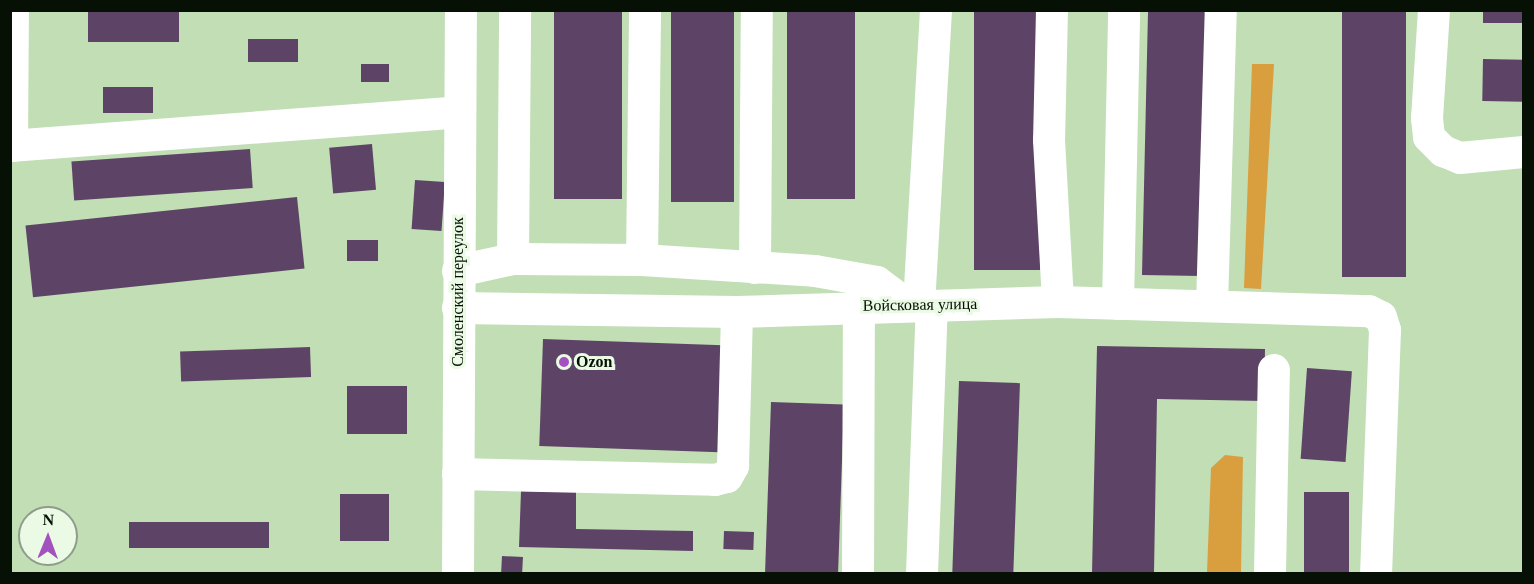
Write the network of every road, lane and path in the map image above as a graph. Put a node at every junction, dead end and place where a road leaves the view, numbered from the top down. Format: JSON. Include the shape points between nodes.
{"nodes":[{"id":1,"x":13,"y":10,"type":"edge"},
{"id":2,"x":461,"y":10,"type":"edge"},
{"id":3,"x":515,"y":10,"type":"edge"},
{"id":4,"x":645,"y":10,"type":"edge"},
{"id":5,"x":756,"y":10,"type":"edge"},
{"id":6,"x":936,"y":10,"type":"edge"},
{"id":7,"x":1052,"y":10,"type":"edge"},
{"id":8,"x":1124,"y":10,"type":"edge"},
{"id":9,"x":1221,"y":10,"type":"edge"},
{"id":10,"x":1434,"y":10,"type":"edge"},
{"id":11,"x":460,"y":112,"type":"junction"},
{"id":12,"x":11,"y":146,"type":"edge"},
{"id":13,"x":1524,"y":152,"type":"edge"},
{"id":14,"x":513,"y":259,"type":"junction"},
{"id":15,"x":642,"y":260,"type":"junction"},
{"id":16,"x":755,"y":268,"type":"junction"},
{"id":17,"x":458,"y":271,"type":"junction"},
{"id":18,"x":815,"y":271,"type":"junction"},
{"id":19,"x":1058,"y":302,"type":"junction"},
{"id":20,"x":1118,"y":304,"type":"junction"},
{"id":21,"x":919,"y":305,"type":"junction"},
{"id":22,"x":859,"y":306,"type":"junction"},
{"id":23,"x":1212,"y":306,"type":"junction"},
{"id":24,"x":458,"y":308,"type":"junction"},
{"id":25,"x":812,"y":309,"type":"junction"},
{"id":26,"x":736,"y":312,"type":"junction"},
{"id":27,"x":1274,"y":370,"type":"dead end"},
{"id":28,"x":458,"y":474,"type":"junction"},
{"id":29,"x":458,"y":573,"type":"edge"},
{"id":30,"x":858,"y":573,"type":"edge"},
{"id":31,"x":922,"y":573,"type":"edge"},
{"id":32,"x":1270,"y":573,"type":"edge"},
{"id":33,"x":1376,"y":573,"type":"edge"}],
"edges":[{"from":1,"to":12,"type":"street"},
{"from":2,"to":11,"type":"street","name":"Смоленский переулок"},
{"from":3,"to":14,"type":"street"},
{"from":4,"to":15,"type":"street"},
{"from":5,"to":16,"type":"street"},
{"from":6,"to":21,"type":"street"},
{"from":7,"to":19,"type":"street","via":[[1049,140]]},
{"from":8,"to":20,"type":"street"},
{"from":9,"to":23,"type":"street"},
{"from":10,"to":13,"type":"street","via":[[1429,137],[1443,151],[1460,158]]},
{"from":11,"to":12,"type":"street"},
{"from":11,"to":17,"type":"street","name":"Смоленский переулок"},
{"from":14,"to":15,"type":"street"},
{"from":14,"to":17,"type":"street"},
{"from":15,"to":16,"type":"street"},
{"from":16,"to":18,"type":"street"},
{"from":17,"to":24,"type":"street","name":"Смоленский переулок"},
{"from":18,"to":21,"type":"street","via":[[877,282]]},
{"from":18,"to":25,"type":"street","via":[[821,289]]},
{"from":19,"to":20,"type":"street","name":"Войсковая улица"},
{"from":19,"to":21,"type":"street","name":"Войсковая улица"},
{"from":20,"to":23,"type":"street","name":"Войсковая улица"},
{"from":21,"to":22,"type":"street","name":"Войсковая улица"},
{"from":21,"to":31,"type":"street"},
{"from":22,"to":25,"type":"street","name":"Войсковая улица"},
{"from":22,"to":30,"type":"street"},
{"from":23,"to":33,"type":"street","name":"Войсковая улица","via":[[1369,311],[1381,317],[1384,330]]},
{"from":24,"to":26,"type":"street","name":"Войсковая улица"},
{"from":24,"to":28,"type":"street","name":"Смоленский переулок"},
{"from":25,"to":26,"type":"street","name":"Войсковая улица"},
{"from":26,"to":28,"type":"street","via":[[733,466],[727,477],[715,480]]},
{"from":27,"to":32,"type":"street"},
{"from":28,"to":29,"type":"street","name":"Смоленский переулок"}]}
